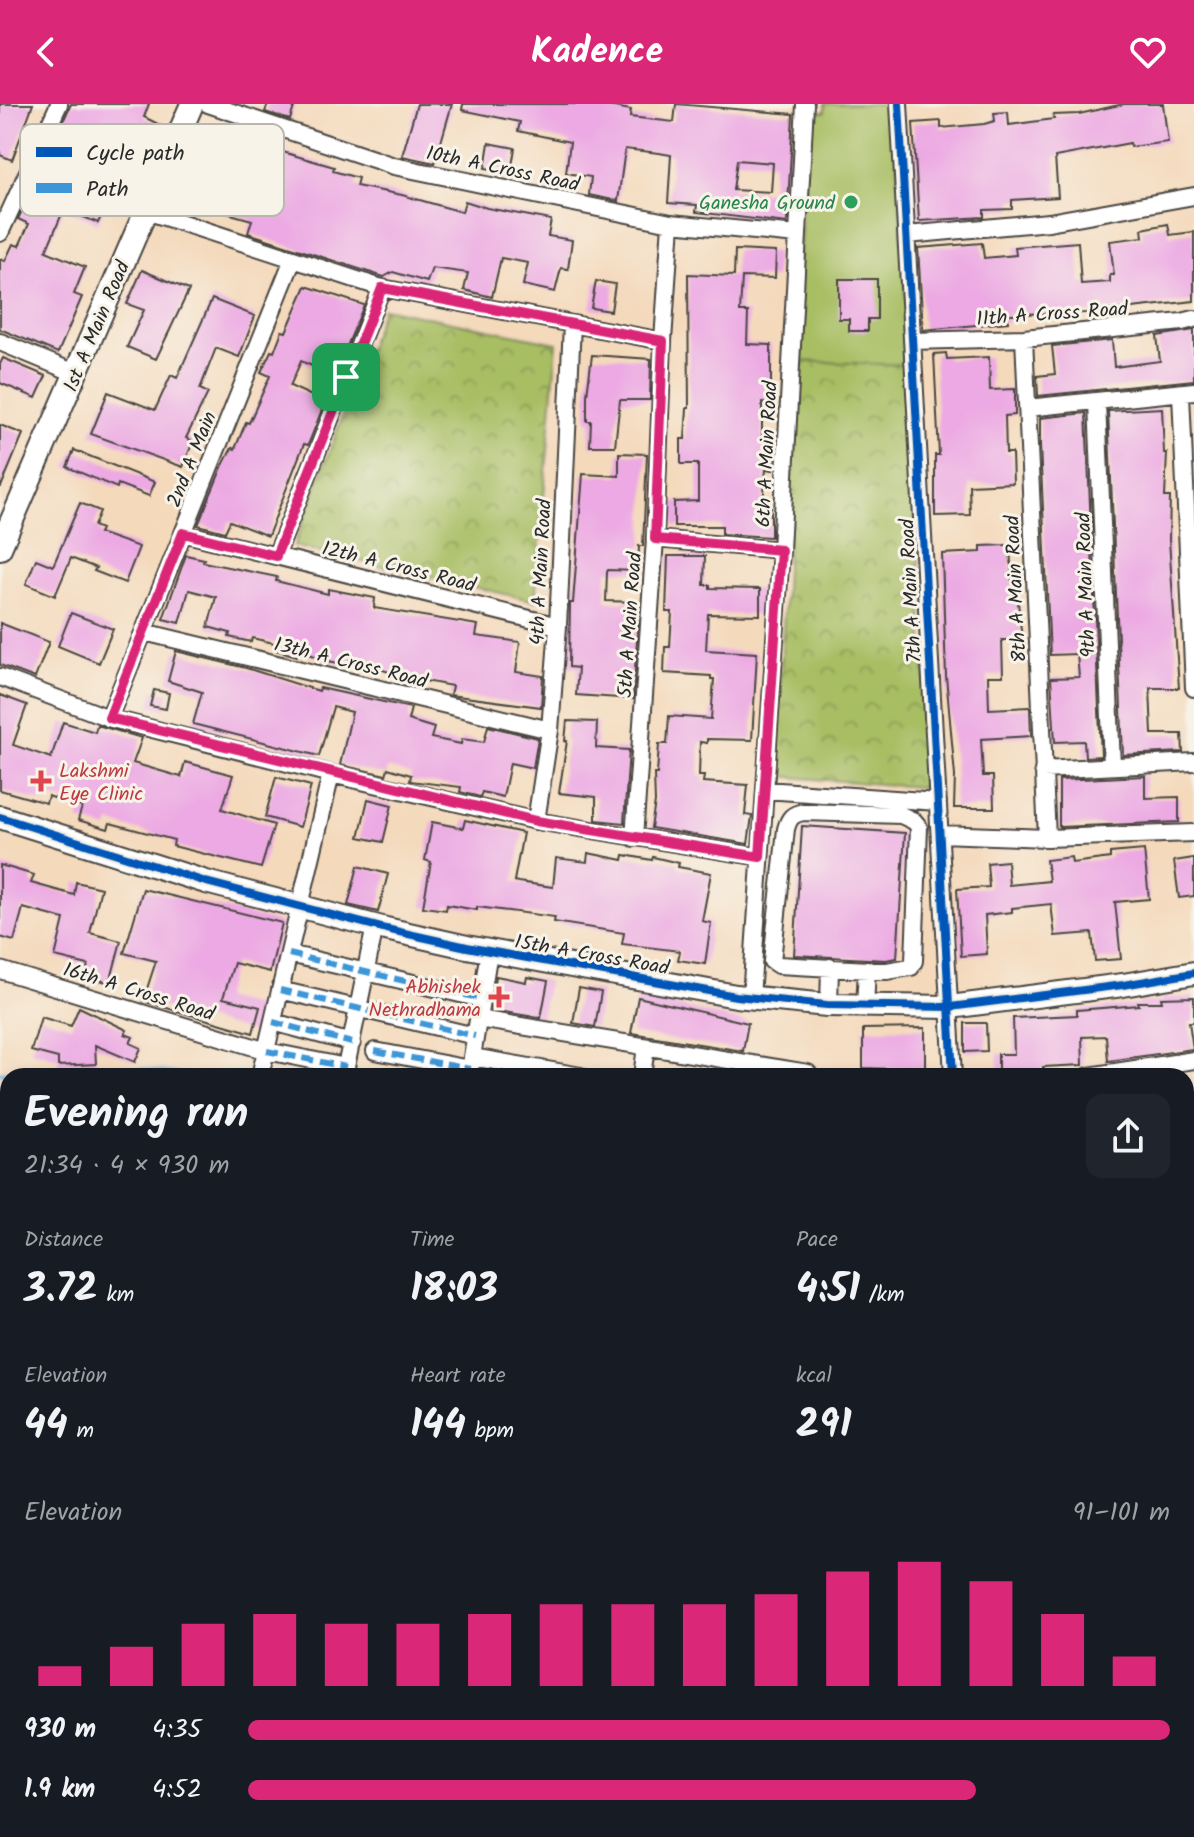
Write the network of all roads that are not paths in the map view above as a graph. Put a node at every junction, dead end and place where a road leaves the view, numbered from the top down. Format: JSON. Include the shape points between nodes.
{"nodes":[{"id":1,"x":59,"y":104,"type":"edge"},
{"id":2,"x":192,"y":104,"type":"edge"},
{"id":3,"x":208,"y":104,"type":"edge"},
{"id":4,"x":805,"y":104,"type":"edge"},
{"id":5,"x":899,"y":104,"type":"edge"},
{"id":6,"x":50,"y":124,"type":"edge"},
{"id":7,"x":183,"y":124,"type":"edge"},
{"id":8,"x":268,"y":124,"type":"edge"},
{"id":9,"x":284,"y":129,"type":"edge"},
{"id":10,"x":20,"y":189,"type":"edge"},
{"id":11,"x":1194,"y":196,"type":"edge"},
{"id":12,"x":144,"y":216,"type":"edge"},
{"id":13,"x":161,"y":216,"type":"edge"},
{"id":14,"x":671,"y":223,"type":"junction"},
{"id":15,"x":0,"y":233,"type":"edge"},
{"id":16,"x":797,"y":235,"type":"junction"},
{"id":17,"x":907,"y":235,"type":"junction"},
{"id":18,"x":293,"y":259,"type":"junction"},
{"id":19,"x":382,"y":288,"type":"junction"},
{"id":20,"x":1194,"y":319,"type":"edge"},
{"id":21,"x":572,"y":324,"type":"junction"},
{"id":22,"x":1024,"y":338,"type":"junction"},
{"id":23,"x":663,"y":341,"type":"junction"},
{"id":24,"x":912,"y":341,"type":"junction"},
{"id":25,"x":0,"y":342,"type":"edge"},
{"id":26,"x":75,"y":373,"type":"junction"},
{"id":27,"x":1187,"y":392,"type":"edge"},
{"id":28,"x":1097,"y":402,"type":"junction"},
{"id":29,"x":1027,"y":408,"type":"junction"},
{"id":30,"x":183,"y":533,"type":"junction"},
{"id":31,"x":655,"y":539,"type":"junction"},
{"id":32,"x":0,"y":548,"type":"edge"},
{"id":33,"x":781,"y":550,"type":"junction"},
{"id":34,"x":276,"y":556,"type":"junction"},
{"id":35,"x":558,"y":626,"type":"junction"},
{"id":36,"x":144,"y":632,"type":"junction"},
{"id":37,"x":0,"y":677,"type":"edge"},
{"id":38,"x":1194,"y":688,"type":"edge"},
{"id":39,"x":109,"y":718,"type":"junction"},
{"id":40,"x":550,"y":730,"type":"junction"},
{"id":41,"x":1194,"y":762,"type":"edge"},
{"id":42,"x":1112,"y":766,"type":"junction"},
{"id":43,"x":1043,"y":770,"type":"junction"},
{"id":44,"x":331,"y":774,"type":"junction"},
{"id":45,"x":765,"y":790,"type":"junction"},
{"id":46,"x":938,"y":802,"type":"junction"},
{"id":47,"x":0,"y":817,"type":"edge"},
{"id":48,"x":536,"y":821,"type":"junction"},
{"id":49,"x":1194,"y":833,"type":"edge"},
{"id":50,"x":940,"y":834,"type":"junction"},
{"id":51,"x":634,"y":838,"type":"junction"},
{"id":52,"x":1047,"y":838,"type":"junction"},
{"id":53,"x":760,"y":857,"type":"junction"},
{"id":54,"x":299,"y":908,"type":"junction"},
{"id":55,"x":375,"y":926,"type":"junction"},
{"id":56,"x":489,"y":951,"type":"junction"},
{"id":57,"x":289,"y":954,"type":"junction"},
{"id":58,"x":830,"y":967,"type":"junction"},
{"id":59,"x":867,"y":969,"type":"junction"},
{"id":60,"x":0,"y":970,"type":"edge"},
{"id":61,"x":366,"y":972,"type":"junction"},
{"id":62,"x":1194,"y":973,"type":"edge"},
{"id":63,"x":280,"y":990,"type":"junction"},
{"id":64,"x":751,"y":998,"type":"junction"},
{"id":65,"x":482,"y":999,"type":"junction"},
{"id":66,"x":829,"y":1005,"type":"junction"},
{"id":67,"x":865,"y":1007,"type":"junction"},
{"id":68,"x":950,"y":1007,"type":"junction"},
{"id":69,"x":359,"y":1008,"type":"junction"},
{"id":70,"x":478,"y":1019,"type":"junction"},
{"id":71,"x":273,"y":1022,"type":"junction"},
{"id":72,"x":475,"y":1036,"type":"junction"},
{"id":73,"x":352,"y":1043,"type":"junction"},
{"id":74,"x":646,"y":1047,"type":"junction"},
{"id":75,"x":267,"y":1051,"type":"junction"},
{"id":76,"x":375,"y":1051,"type":"dead end"},
{"id":77,"x":1194,"y":1060,"type":"edge"},
{"id":78,"x":470,"y":1067,"type":"edge"},
{"id":79,"x":262,"y":1068,"type":"edge"},
{"id":80,"x":643,"y":1068,"type":"edge"},
{"id":81,"x":777,"y":1068,"type":"edge"},
{"id":82,"x":953,"y":1068,"type":"edge"},
{"id":83,"x":1142,"y":1068,"type":"edge"}],
"edges":[{"from":1,"to":6,"type":"street"},
{"from":2,"to":7,"type":"main road","name":"1st A Main Road"},
{"from":3,"to":8,"type":"street","name":"10th A Cross Road"},
{"from":4,"to":16,"type":"street","name":"6th A Main Road"},
{"from":5,"to":17,"type":"street","name":"7th A Main Road"},
{"from":9,"to":14,"type":"street","name":"10th A Cross Road","via":[[394,166]]},
{"from":10,"to":15,"type":"street"},
{"from":11,"to":17,"type":"street","via":[[1049,222]]},
{"from":12,"to":26,"type":"main road","name":"1st A Main Road"},
{"from":13,"to":18,"type":"street"},
{"from":14,"to":16,"type":"street","name":"10th A Cross Road"},
{"from":14,"to":23,"type":"street","name":"5th A Main Road"},
{"from":16,"to":33,"type":"street","name":"6th A Main Road"},
{"from":17,"to":24,"type":"street","name":"7th A Main Road"},
{"from":18,"to":19,"type":"street"},
{"from":18,"to":30,"type":"street","name":"2nd A Main"},
{"from":19,"to":21,"type":"street"},
{"from":19,"to":34,"type":"street"},
{"from":20,"to":22,"type":"street","name":"11th A Cross Road"},
{"from":21,"to":23,"type":"street"},
{"from":21,"to":35,"type":"street","name":"4th A Main Road"},
{"from":22,"to":24,"type":"street","name":"11th A Cross Road"},
{"from":22,"to":29,"type":"street","name":"8th A Main Road"},
{"from":23,"to":31,"type":"street","name":"5th A Main Road"},
{"from":24,"to":46,"type":"street","name":"7th A Main Road"},
{"from":25,"to":26,"type":"street"},
{"from":26,"to":32,"type":"main road","name":"1st A Main Road"},
{"from":27,"to":28,"type":"street"},
{"from":27,"to":38,"type":"street"},
{"from":28,"to":29,"type":"street"},
{"from":28,"to":42,"type":"street","name":"9th A Main Road"},
{"from":29,"to":43,"type":"street","name":"8th A Main Road"},
{"from":30,"to":34,"type":"street","name":"12th A Cross Road"},
{"from":30,"to":36,"type":"street","name":"2nd A Main"},
{"from":31,"to":33,"type":"street"},
{"from":31,"to":51,"type":"street","name":"5th A Main Road"},
{"from":33,"to":45,"type":"street","name":"6th A Main Road"},
{"from":34,"to":35,"type":"street","name":"12th A Cross Road"},
{"from":35,"to":40,"type":"street","name":"4th A Main Road"},
{"from":36,"to":39,"type":"street","name":"2nd A Main"},
{"from":36,"to":40,"type":"street","name":"13th A Cross Road"},
{"from":37,"to":39,"type":"street"},
{"from":39,"to":44,"type":"street"},
{"from":40,"to":48,"type":"street","name":"4th A Main Road"},
{"from":41,"to":42,"type":"street"},
{"from":42,"to":43,"type":"street"},
{"from":43,"to":52,"type":"street","name":"8th A Main Road"},
{"from":44,"to":48,"type":"street"},
{"from":44,"to":54,"type":"street"},
{"from":45,"to":46,"type":"street"},
{"from":45,"to":53,"type":"street","name":"6th A Main Road"},
{"from":46,"to":50,"type":"street","name":"7th A Main Road"},
{"from":47,"to":54,"type":"main road","name":"15th A Cross Road"},
{"from":48,"to":51,"type":"street"},
{"from":49,"to":52,"type":"street"},
{"from":50,"to":52,"type":"street"},
{"from":50,"to":68,"type":"street","name":"7th A Main Road"},
{"from":51,"to":53,"type":"street"},
{"from":53,"to":64,"type":"street","name":"6th A Main Road"},
{"from":54,"to":55,"type":"main road","name":"15th A Cross Road"},
{"from":54,"to":57,"type":"street"},
{"from":55,"to":56,"type":"main road","name":"15th A Cross Road"},
{"from":55,"to":61,"type":"street"},
{"from":56,"to":64,"type":"main road","name":"15th A Cross Road"},
{"from":56,"to":65,"type":"street"},
{"from":57,"to":61,"type":"street"},
{"from":57,"to":63,"type":"street"},
{"from":58,"to":59,"type":"street"},
{"from":58,"to":59,"type":"street","via":[[772,961],[786,829],[794,813],[901,815],[919,827],[914,961],[901,971]]},
{"from":58,"to":66,"type":"street"},
{"from":59,"to":67,"type":"street"},
{"from":60,"to":75,"type":"street","name":"16th A Cross Road"},
{"from":61,"to":65,"type":"street"},
{"from":61,"to":69,"type":"street"},
{"from":62,"to":68,"type":"main road","name":"15th A Cross Road"},
{"from":63,"to":69,"type":"street"},
{"from":63,"to":71,"type":"street"},
{"from":64,"to":66,"type":"main road","name":"15th A Cross Road"},
{"from":65,"to":70,"type":"street"},
{"from":66,"to":67,"type":"main road","name":"15th A Cross Road"},
{"from":67,"to":68,"type":"main road","name":"15th A Cross Road"},
{"from":68,"to":82,"type":"street","name":"7th A Main Road"},
{"from":69,"to":72,"type":"street"},
{"from":69,"to":73,"type":"street"},
{"from":70,"to":72,"type":"street"},
{"from":70,"to":74,"type":"street"},
{"from":71,"to":73,"type":"street"},
{"from":71,"to":75,"type":"street"},
{"from":72,"to":78,"type":"street"},
{"from":73,"to":75,"type":"street","name":"16th A Cross Road","via":[[346,1067]]},
{"from":74,"to":80,"type":"street"},
{"from":74,"to":81,"type":"street"},
{"from":75,"to":79,"type":"street"},
{"from":76,"to":78,"type":"street"},
{"from":77,"to":83,"type":"street"}]}
